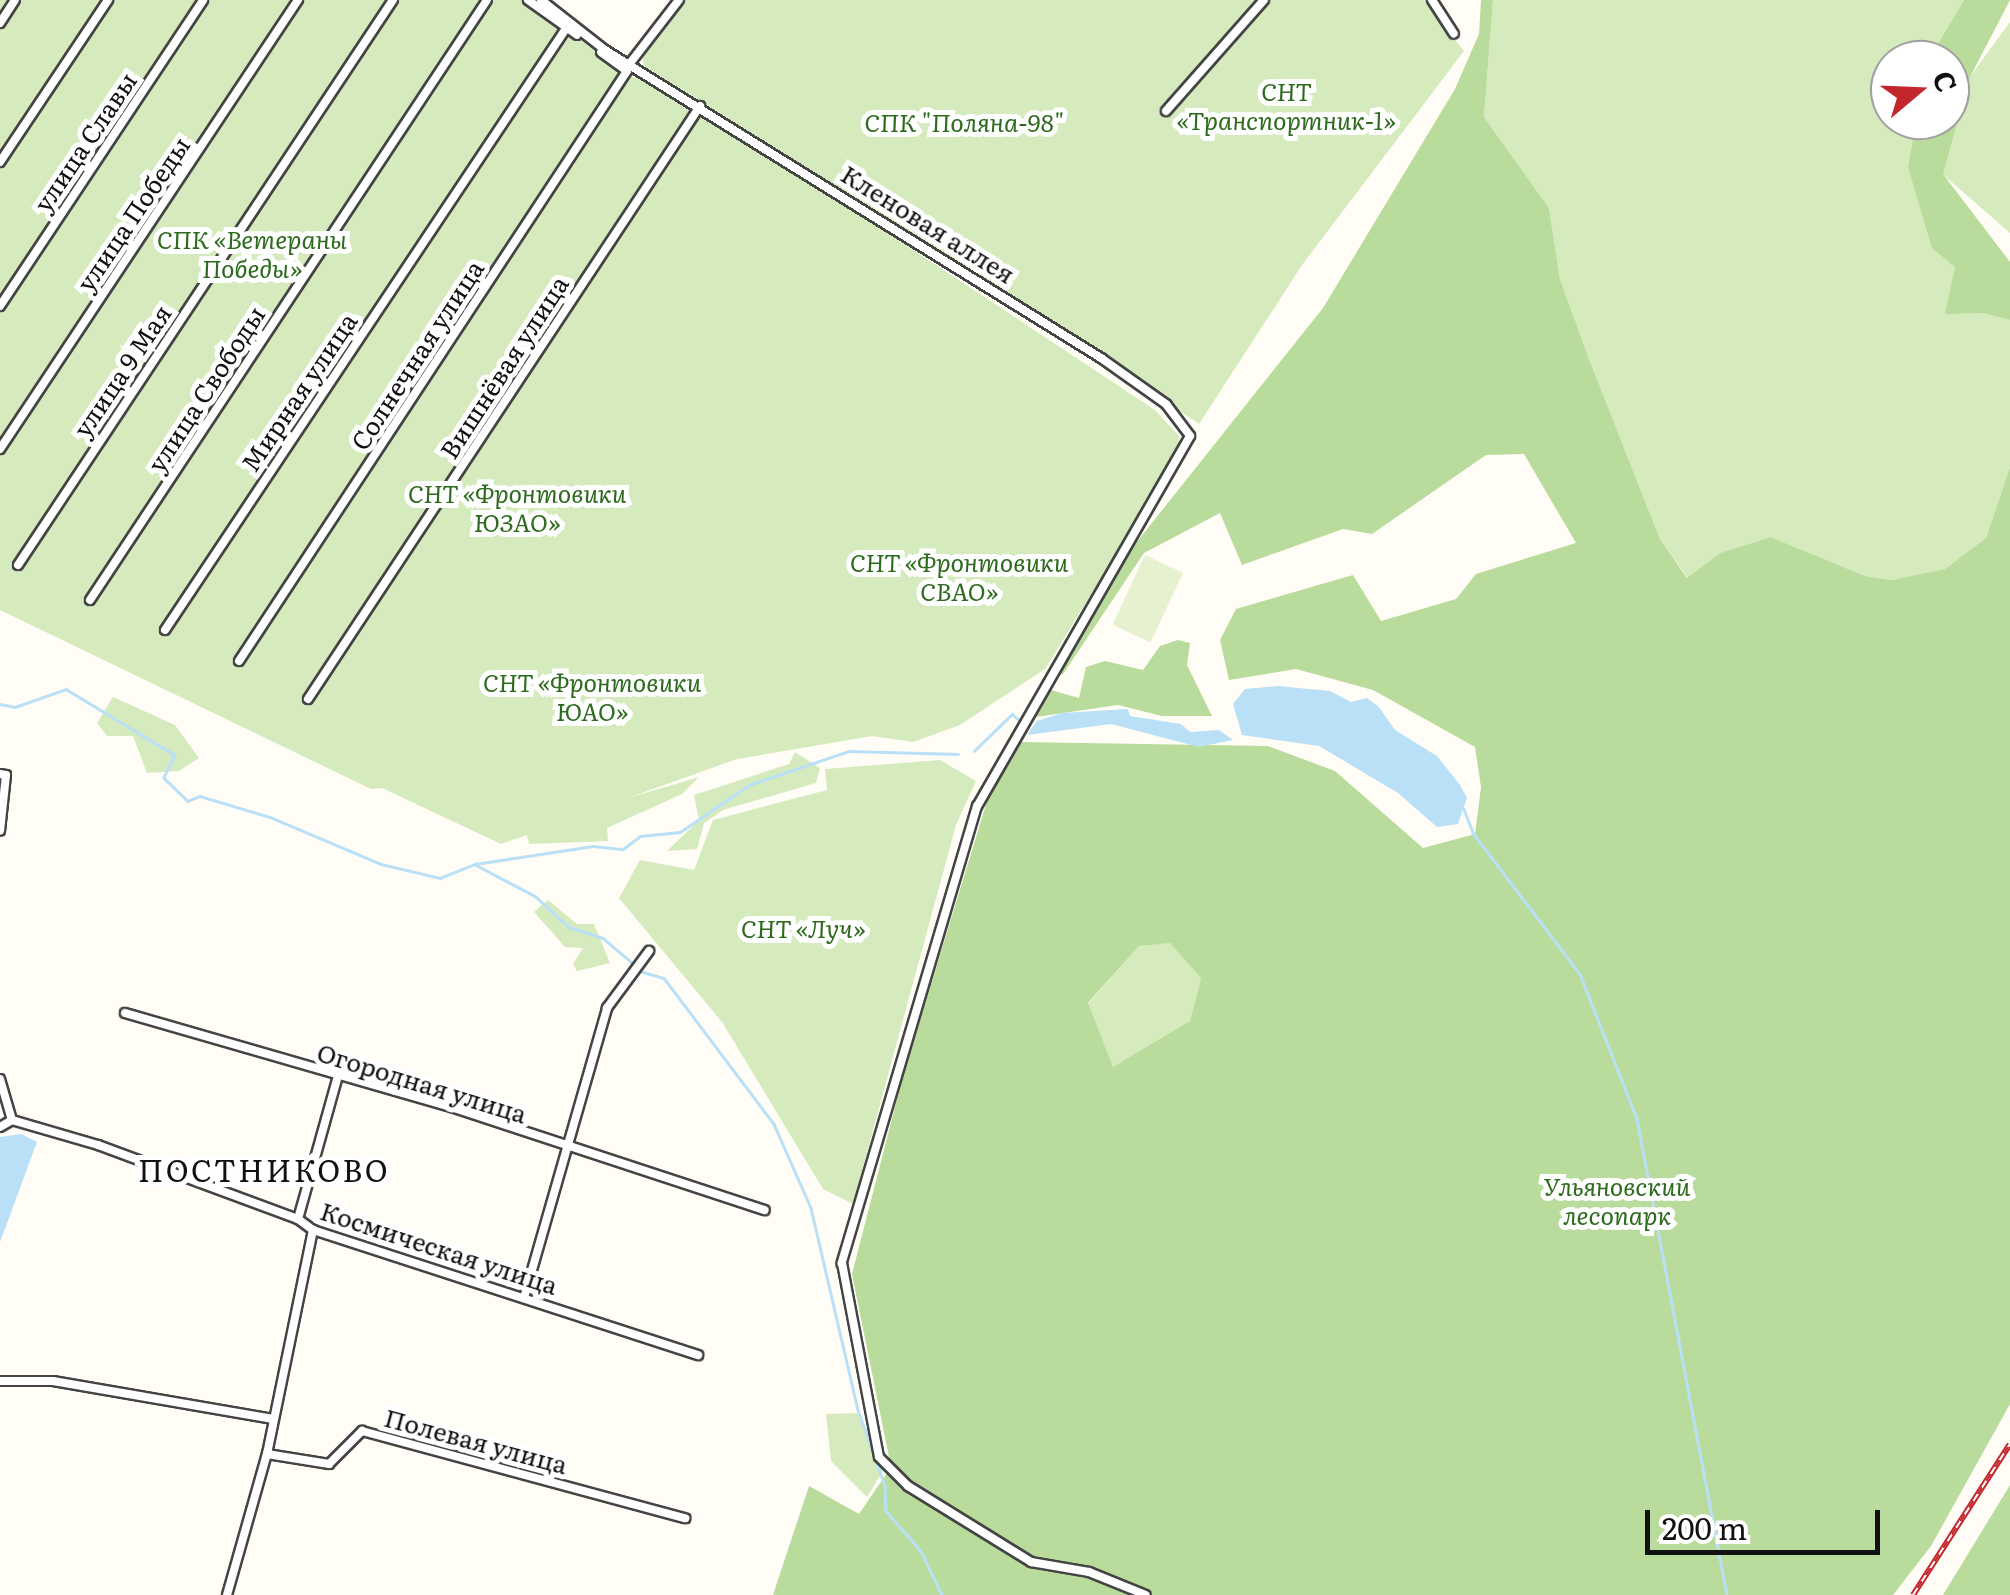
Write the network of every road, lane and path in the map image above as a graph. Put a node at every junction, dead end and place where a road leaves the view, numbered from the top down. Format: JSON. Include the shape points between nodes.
{"nodes":[{"id":1,"x":15,"y":0,"type":"edge"},
{"id":2,"x":108,"y":0,"type":"edge"},
{"id":3,"x":203,"y":0,"type":"edge"},
{"id":4,"x":298,"y":0,"type":"edge"},
{"id":5,"x":393,"y":0,"type":"edge"},
{"id":6,"x":486,"y":0,"type":"edge"},
{"id":7,"x":528,"y":0,"type":"edge"},
{"id":8,"x":541,"y":0,"type":"edge"},
{"id":9,"x":679,"y":0,"type":"edge"},
{"id":10,"x":1264,"y":0,"type":"edge"},
{"id":11,"x":1432,"y":0,"type":"edge"},
{"id":12,"x":0,"y":22,"type":"edge"},
{"id":13,"x":567,"y":27,"type":"junction"},
{"id":14,"x":1454,"y":34,"type":"dead end"},
{"id":15,"x":629,"y":67,"type":"junction"},
{"id":16,"x":700,"y":106,"type":"junction"},
{"id":17,"x":1166,"y":111,"type":"dead end"},
{"id":18,"x":0,"y":162,"type":"edge"},
{"id":19,"x":0,"y":306,"type":"edge"},
{"id":20,"x":0,"y":448,"type":"edge"},
{"id":21,"x":18,"y":565,"type":"dead end"},
{"id":22,"x":90,"y":600,"type":"dead end"},
{"id":23,"x":164,"y":630,"type":"dead end"},
{"id":24,"x":239,"y":661,"type":"dead end"},
{"id":25,"x":308,"y":699,"type":"dead end"},
{"id":26,"x":0,"y":774,"type":"edge"},
{"id":27,"x":0,"y":831,"type":"edge"},
{"id":28,"x":649,"y":952,"type":"dead end"},
{"id":29,"x":125,"y":1013,"type":"dead end"},
{"id":30,"x":0,"y":1079,"type":"edge"},
{"id":31,"x":337,"y":1080,"type":"junction"},
{"id":32,"x":12,"y":1120,"type":"junction"},
{"id":33,"x":0,"y":1128,"type":"edge"},
{"id":34,"x":569,"y":1150,"type":"junction"},
{"id":35,"x":765,"y":1210,"type":"dead end"},
{"id":36,"x":298,"y":1219,"type":"junction"},
{"id":37,"x":312,"y":1230,"type":"junction"},
{"id":38,"x":524,"y":1298,"type":"junction"},
{"id":39,"x":698,"y":1355,"type":"dead end"},
{"id":40,"x":0,"y":1381,"type":"edge"},
{"id":41,"x":272,"y":1420,"type":"junction"},
{"id":42,"x":267,"y":1454,"type":"junction"},
{"id":43,"x":685,"y":1518,"type":"dead end"},
{"id":44,"x":228,"y":1595,"type":"edge"},
{"id":45,"x":1146,"y":1595,"type":"edge"}],
"edges":[{"from":1,"to":12,"type":"street"},
{"from":2,"to":18,"type":"street"},
{"from":3,"to":19,"type":"street","name":"улица Славы"},
{"from":4,"to":20,"type":"street","name":"улица Победы"},
{"from":5,"to":21,"type":"street","name":"улица 9 Мая"},
{"from":6,"to":22,"type":"street","name":"улица Свободы"},
{"from":7,"to":13,"type":"street"},
{"from":8,"to":15,"type":"street"},
{"from":9,"to":15,"type":"street","name":"Солнечная улица"},
{"from":10,"to":17,"type":"street"},
{"from":11,"to":14,"type":"street"},
{"from":13,"to":15,"type":"street"},
{"from":13,"to":23,"type":"street","name":"Мирная улица"},
{"from":15,"to":16,"type":"street","name":"Кленовая аллея"},
{"from":15,"to":24,"type":"street","name":"Солнечная улица"},
{"from":16,"to":25,"type":"street","name":"Вишнёвая улица"},
{"from":16,"to":45,"type":"street","name":"Кленовая аллея","via":[[1088,350],[1166,404],[1190,436],[972,819],[842,1263],[880,1457],[908,1486],[1031,1562],[1088,1572]]},
{"from":26,"to":27,"type":"street","via":[[6,775]]},
{"from":28,"to":34,"type":"street","via":[[606,1008]]},
{"from":29,"to":31,"type":"street","name":"Огородная улица"},
{"from":30,"to":32,"type":"street"},
{"from":31,"to":34,"type":"street","name":"Огородная улица","via":[[454,1108]]},
{"from":31,"to":36,"type":"street"},
{"from":32,"to":33,"type":"street"},
{"from":32,"to":36,"type":"street","name":"Космическая улица"},
{"from":34,"to":35,"type":"street","name":"Огородная улица"},
{"from":34,"to":38,"type":"street"},
{"from":36,"to":37,"type":"street","name":"Космическая улица"},
{"from":37,"to":38,"type":"street","name":"Космическая улица"},
{"from":37,"to":41,"type":"street"},
{"from":38,"to":39,"type":"street","name":"Космическая улица"},
{"from":40,"to":41,"type":"street","via":[[52,1382]]},
{"from":41,"to":42,"type":"street"},
{"from":42,"to":43,"type":"street","name":"Полевая улица","via":[[329,1464],[362,1431]]},
{"from":42,"to":44,"type":"street"}]}
